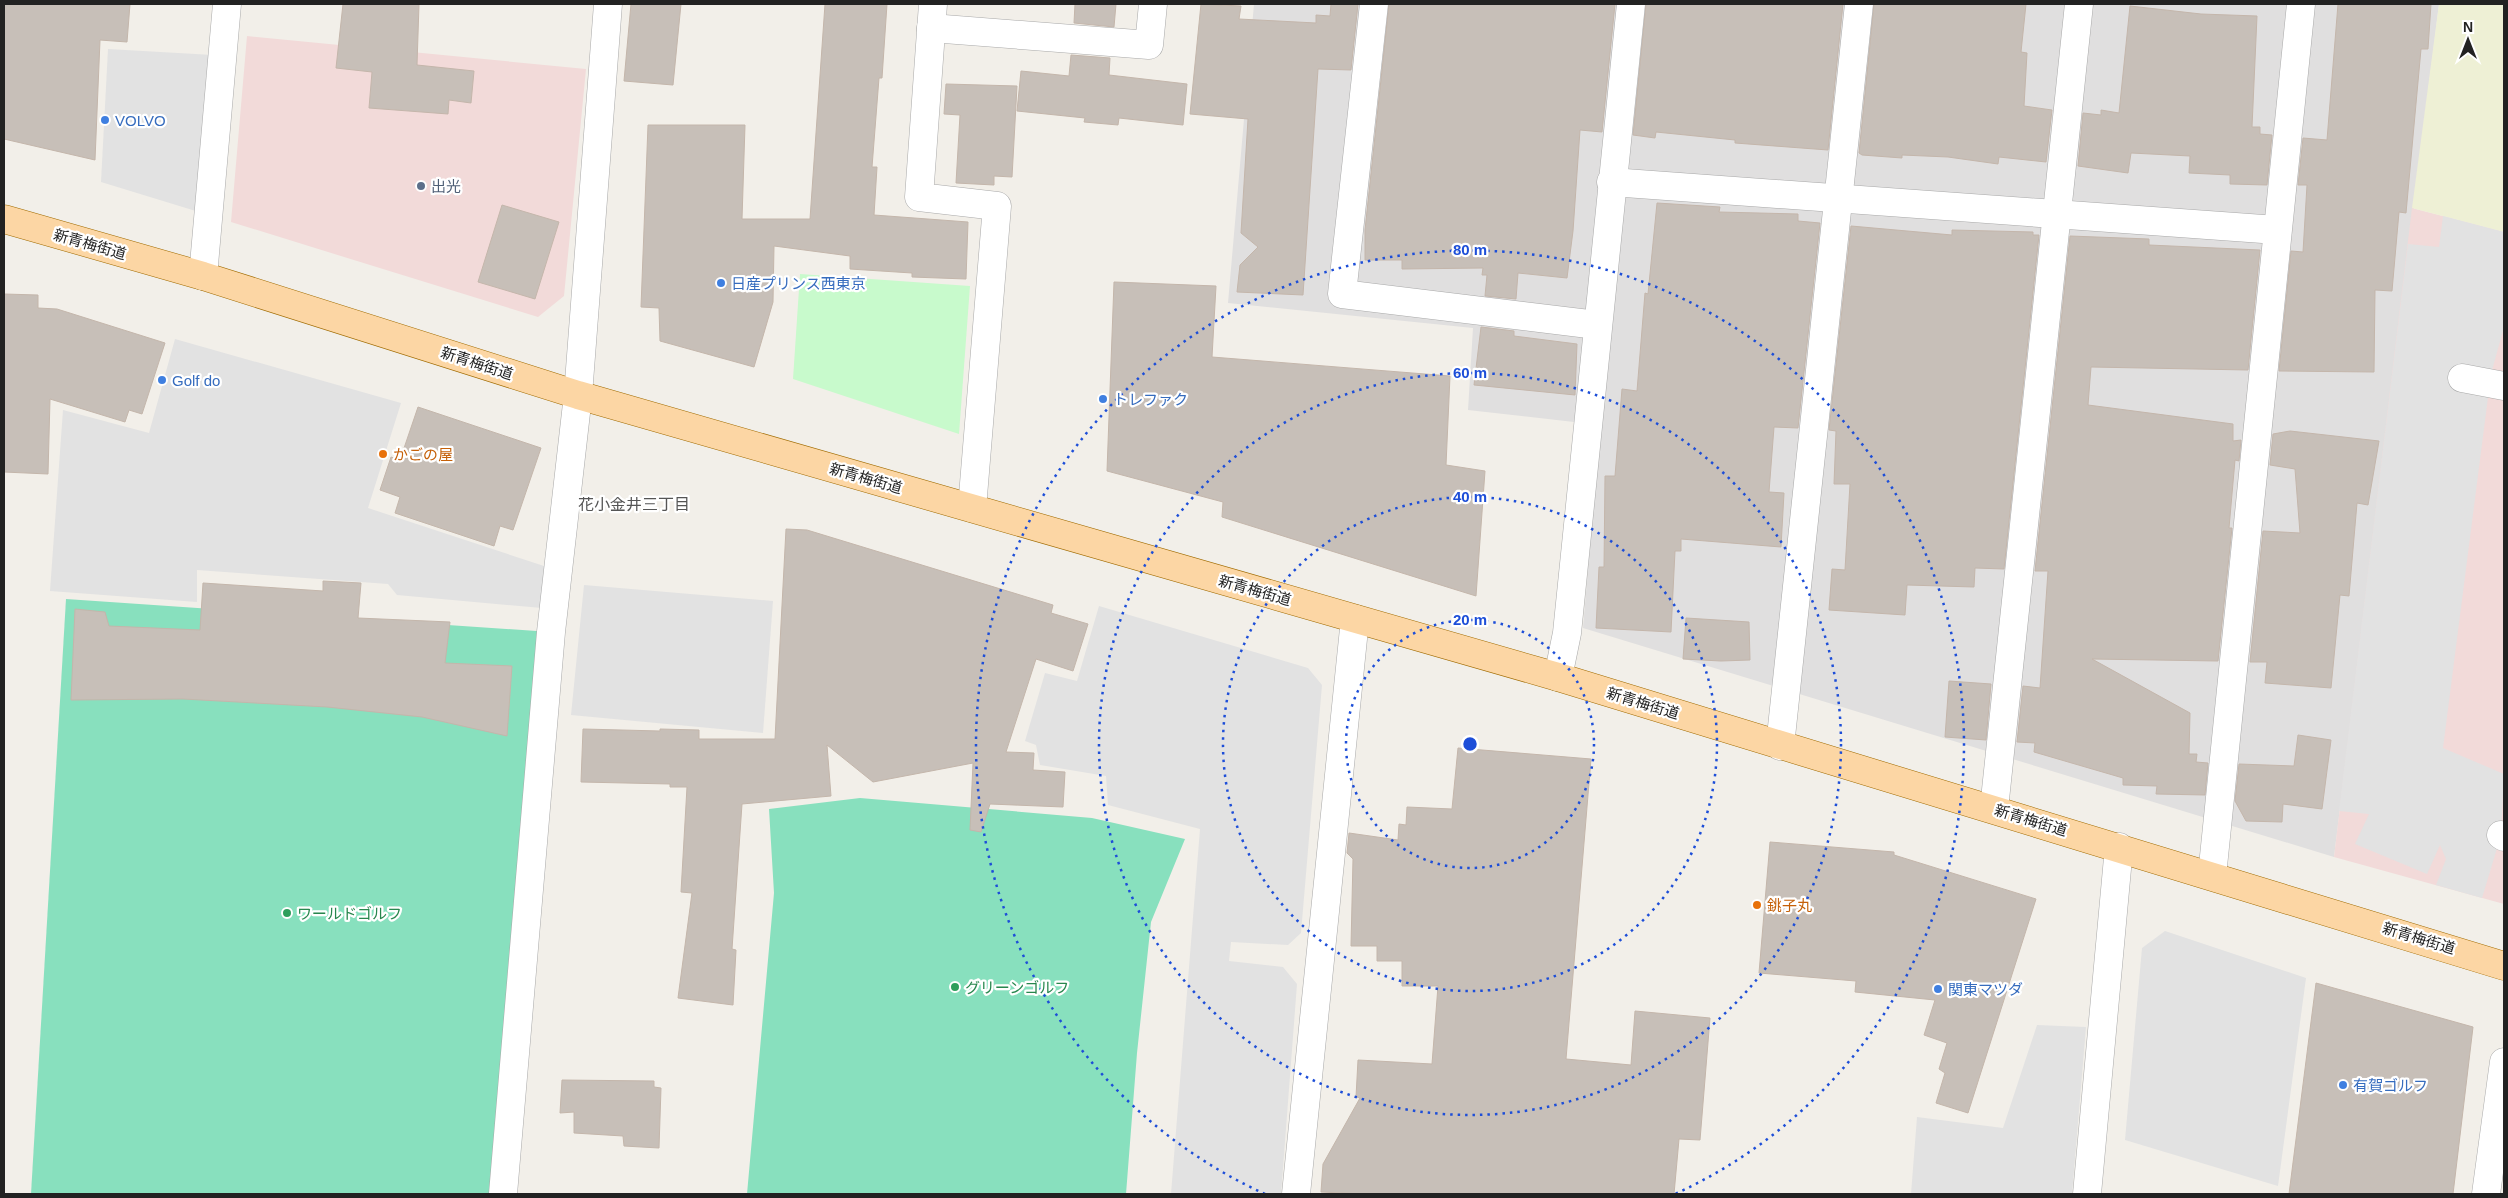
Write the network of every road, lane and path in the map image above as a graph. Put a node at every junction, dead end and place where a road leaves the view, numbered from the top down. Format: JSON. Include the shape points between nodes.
{"nodes":[{"id":1,"x":227,"y":4,"type":"edge"},
{"id":2,"x":608,"y":4,"type":"edge"},
{"id":3,"x":1153,"y":4,"type":"edge"},
{"id":4,"x":1374,"y":4,"type":"edge"},
{"id":5,"x":1631,"y":4,"type":"edge"},
{"id":6,"x":1859,"y":4,"type":"edge"},
{"id":7,"x":2079,"y":4,"type":"edge"},
{"id":8,"x":2301,"y":4,"type":"edge"},
{"id":9,"x":932,"y":16,"type":"edge"},
{"id":10,"x":1611,"y":182,"type":"junction"},
{"id":11,"x":1838,"y":199,"type":"junction"},
{"id":12,"x":2057,"y":214,"type":"junction"},
{"id":13,"x":4,"y":219,"type":"edge"},
{"id":14,"x":2277,"y":230,"type":"junction"},
{"id":15,"x":203,"y":276,"type":"junction"},
{"id":16,"x":1597,"y":326,"type":"junction"},
{"id":17,"x":2462,"y":378,"type":"dead end"},
{"id":18,"x":2504,"y":386,"type":"edge"},
{"id":19,"x":578,"y":395,"type":"junction"},
{"id":20,"x":972,"y":508,"type":"junction"},
{"id":21,"x":1355,"y":619,"type":"junction"},
{"id":22,"x":1558,"y":677,"type":"junction"},
{"id":23,"x":1780,"y":746,"type":"junction"},
{"id":24,"x":1994,"y":809,"type":"junction"},
{"id":25,"x":2119,"y":847,"type":"junction"},
{"id":26,"x":2212,"y":876,"type":"junction"},
{"id":27,"x":2504,"y":966,"type":"edge"},
{"id":28,"x":2504,"y":1062,"type":"edge"},
{"id":29,"x":503,"y":1194,"type":"edge"},
{"id":30,"x":1296,"y":1194,"type":"edge"},
{"id":31,"x":2087,"y":1194,"type":"edge"},
{"id":32,"x":2486,"y":1194,"type":"edge"}],
"edges":[{"from":1,"to":15,"type":"street"},
{"from":2,"to":19,"type":"street"},
{"from":3,"to":9,"type":"street","via":[[1148,45]]},
{"from":4,"to":16,"type":"street","via":[[1342,294]]},
{"from":5,"to":10,"type":"street"},
{"from":6,"to":11,"type":"street"},
{"from":7,"to":12,"type":"street"},
{"from":8,"to":14,"type":"street"},
{"from":9,"to":20,"type":"street","via":[[920,197],[997,206]]},
{"from":10,"to":11,"type":"street"},
{"from":10,"to":16,"type":"street"},
{"from":11,"to":12,"type":"street"},
{"from":11,"to":23,"type":"street"},
{"from":12,"to":14,"type":"street"},
{"from":12,"to":24,"type":"street"},
{"from":13,"to":15,"type":"main road","name":"新青梅街道"},
{"from":14,"to":26,"type":"street"},
{"from":15,"to":19,"type":"main road","name":"新青梅街道"},
{"from":16,"to":22,"type":"street","via":[[1567,632]]},
{"from":17,"to":18,"type":"street"},
{"from":19,"to":20,"type":"main road","name":"新青梅街道"},
{"from":19,"to":29,"type":"street","via":[[551,632]]},
{"from":20,"to":21,"type":"main road","name":"新青梅街道"},
{"from":21,"to":22,"type":"main road","name":"新青梅街道"},
{"from":21,"to":30,"type":"street"},
{"from":22,"to":23,"type":"main road","name":"新青梅街道"},
{"from":23,"to":24,"type":"main road","name":"新青梅街道"},
{"from":24,"to":25,"type":"main road","name":"新青梅街道"},
{"from":25,"to":26,"type":"main road","name":"新青梅街道"},
{"from":25,"to":31,"type":"street"},
{"from":26,"to":27,"type":"main road","name":"新青梅街道"},
{"from":28,"to":32,"type":"street"}]}
